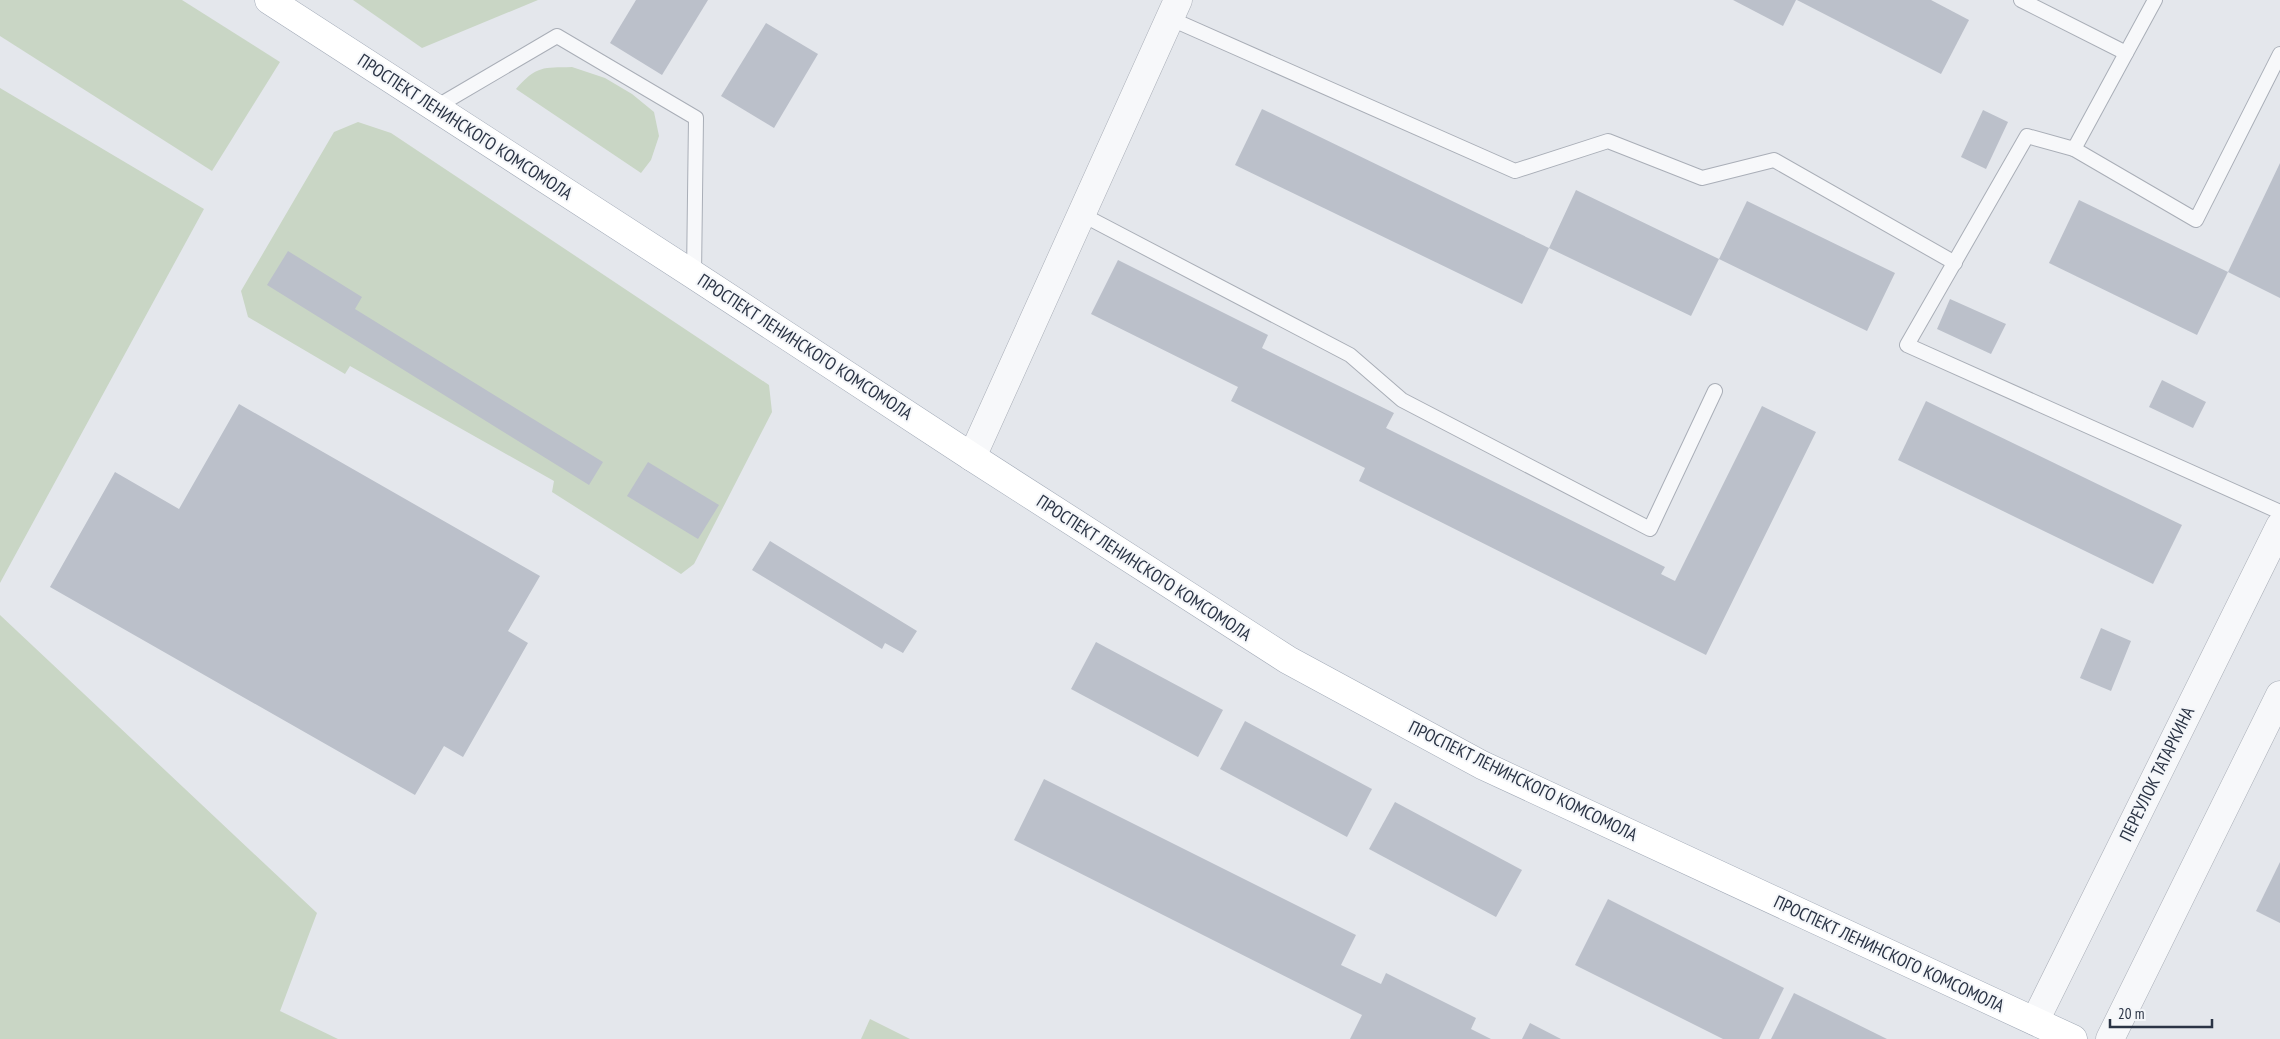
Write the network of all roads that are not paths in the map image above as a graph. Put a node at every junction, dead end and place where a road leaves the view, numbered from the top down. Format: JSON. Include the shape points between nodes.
{"nodes":[{"id":1,"x":270,"y":0,"type":"edge"},
{"id":2,"x":2021,"y":0,"type":"edge"},
{"id":3,"x":2155,"y":0,"type":"edge"},
{"id":4,"x":1173,"y":9,"type":"edge"},
{"id":5,"x":2126,"y":53,"type":"junction"},
{"id":6,"x":2280,"y":54,"type":"edge"},
{"id":7,"x":436,"y":107,"type":"junction"},
{"id":8,"x":2074,"y":149,"type":"junction"},
{"id":9,"x":1081,"y":214,"type":"junction"},
{"id":10,"x":1955,"y":263,"type":"junction"},
{"id":11,"x":694,"y":275,"type":"junction"},
{"id":12,"x":1715,"y":391,"type":"dead end"},
{"id":13,"x":972,"y":457,"type":"junction"},
{"id":14,"x":2280,"y":512,"type":"edge"},
{"id":15,"x":2280,"y":526,"type":"edge"},
{"id":16,"x":2280,"y":696,"type":"edge"},
{"id":17,"x":2035,"y":1021,"type":"junction"},
{"id":18,"x":2073,"y":1039,"type":"edge"},
{"id":19,"x":2110,"y":1039,"type":"edge"}],
"edges":[{"from":1,"to":7,"type":"main road","name":"ПРОСПЕКТ ЛЕНИНСКОГО КОМСОМОЛА"},
{"from":2,"to":5,"type":"lane"},
{"from":3,"to":5,"type":"lane"},
{"from":4,"to":9,"type":"street"},
{"from":4,"to":10,"type":"lane","via":[[1515,171],[1608,141],[1702,178],[1774,160]]},
{"from":5,"to":8,"type":"lane"},
{"from":6,"to":8,"type":"lane","via":[[2196,220]]},
{"from":7,"to":11,"type":"main road","name":"ПРОСПЕКТ ЛЕНИНСКОГО КОМСОМОЛА"},
{"from":7,"to":11,"type":"lane","via":[[557,36],[696,118]]},
{"from":8,"to":10,"type":"lane","via":[[2027,136]]},
{"from":9,"to":12,"type":"lane","via":[[1350,355],[1402,400],[1650,529]]},
{"from":9,"to":13,"type":"street"},
{"from":10,"to":14,"type":"lane","via":[[1907,346]]},
{"from":11,"to":13,"type":"main road","name":"ПРОСПЕКТ ЛЕНИНСКОГО КОМСОМОЛА"},
{"from":13,"to":17,"type":"main road","name":"ПРОСПЕКТ ЛЕНИНСКОГО КОМСОМОЛА","via":[[1288,660],[1474,761]]},
{"from":15,"to":17,"type":"street","name":"ПЕРЕУЛОК ТАТАРКИНА"},
{"from":16,"to":19,"type":"street"},
{"from":17,"to":18,"type":"main road","name":"ПРОСПЕКТ ЛЕНИНСКОГО КОМСОМОЛА"}]}
